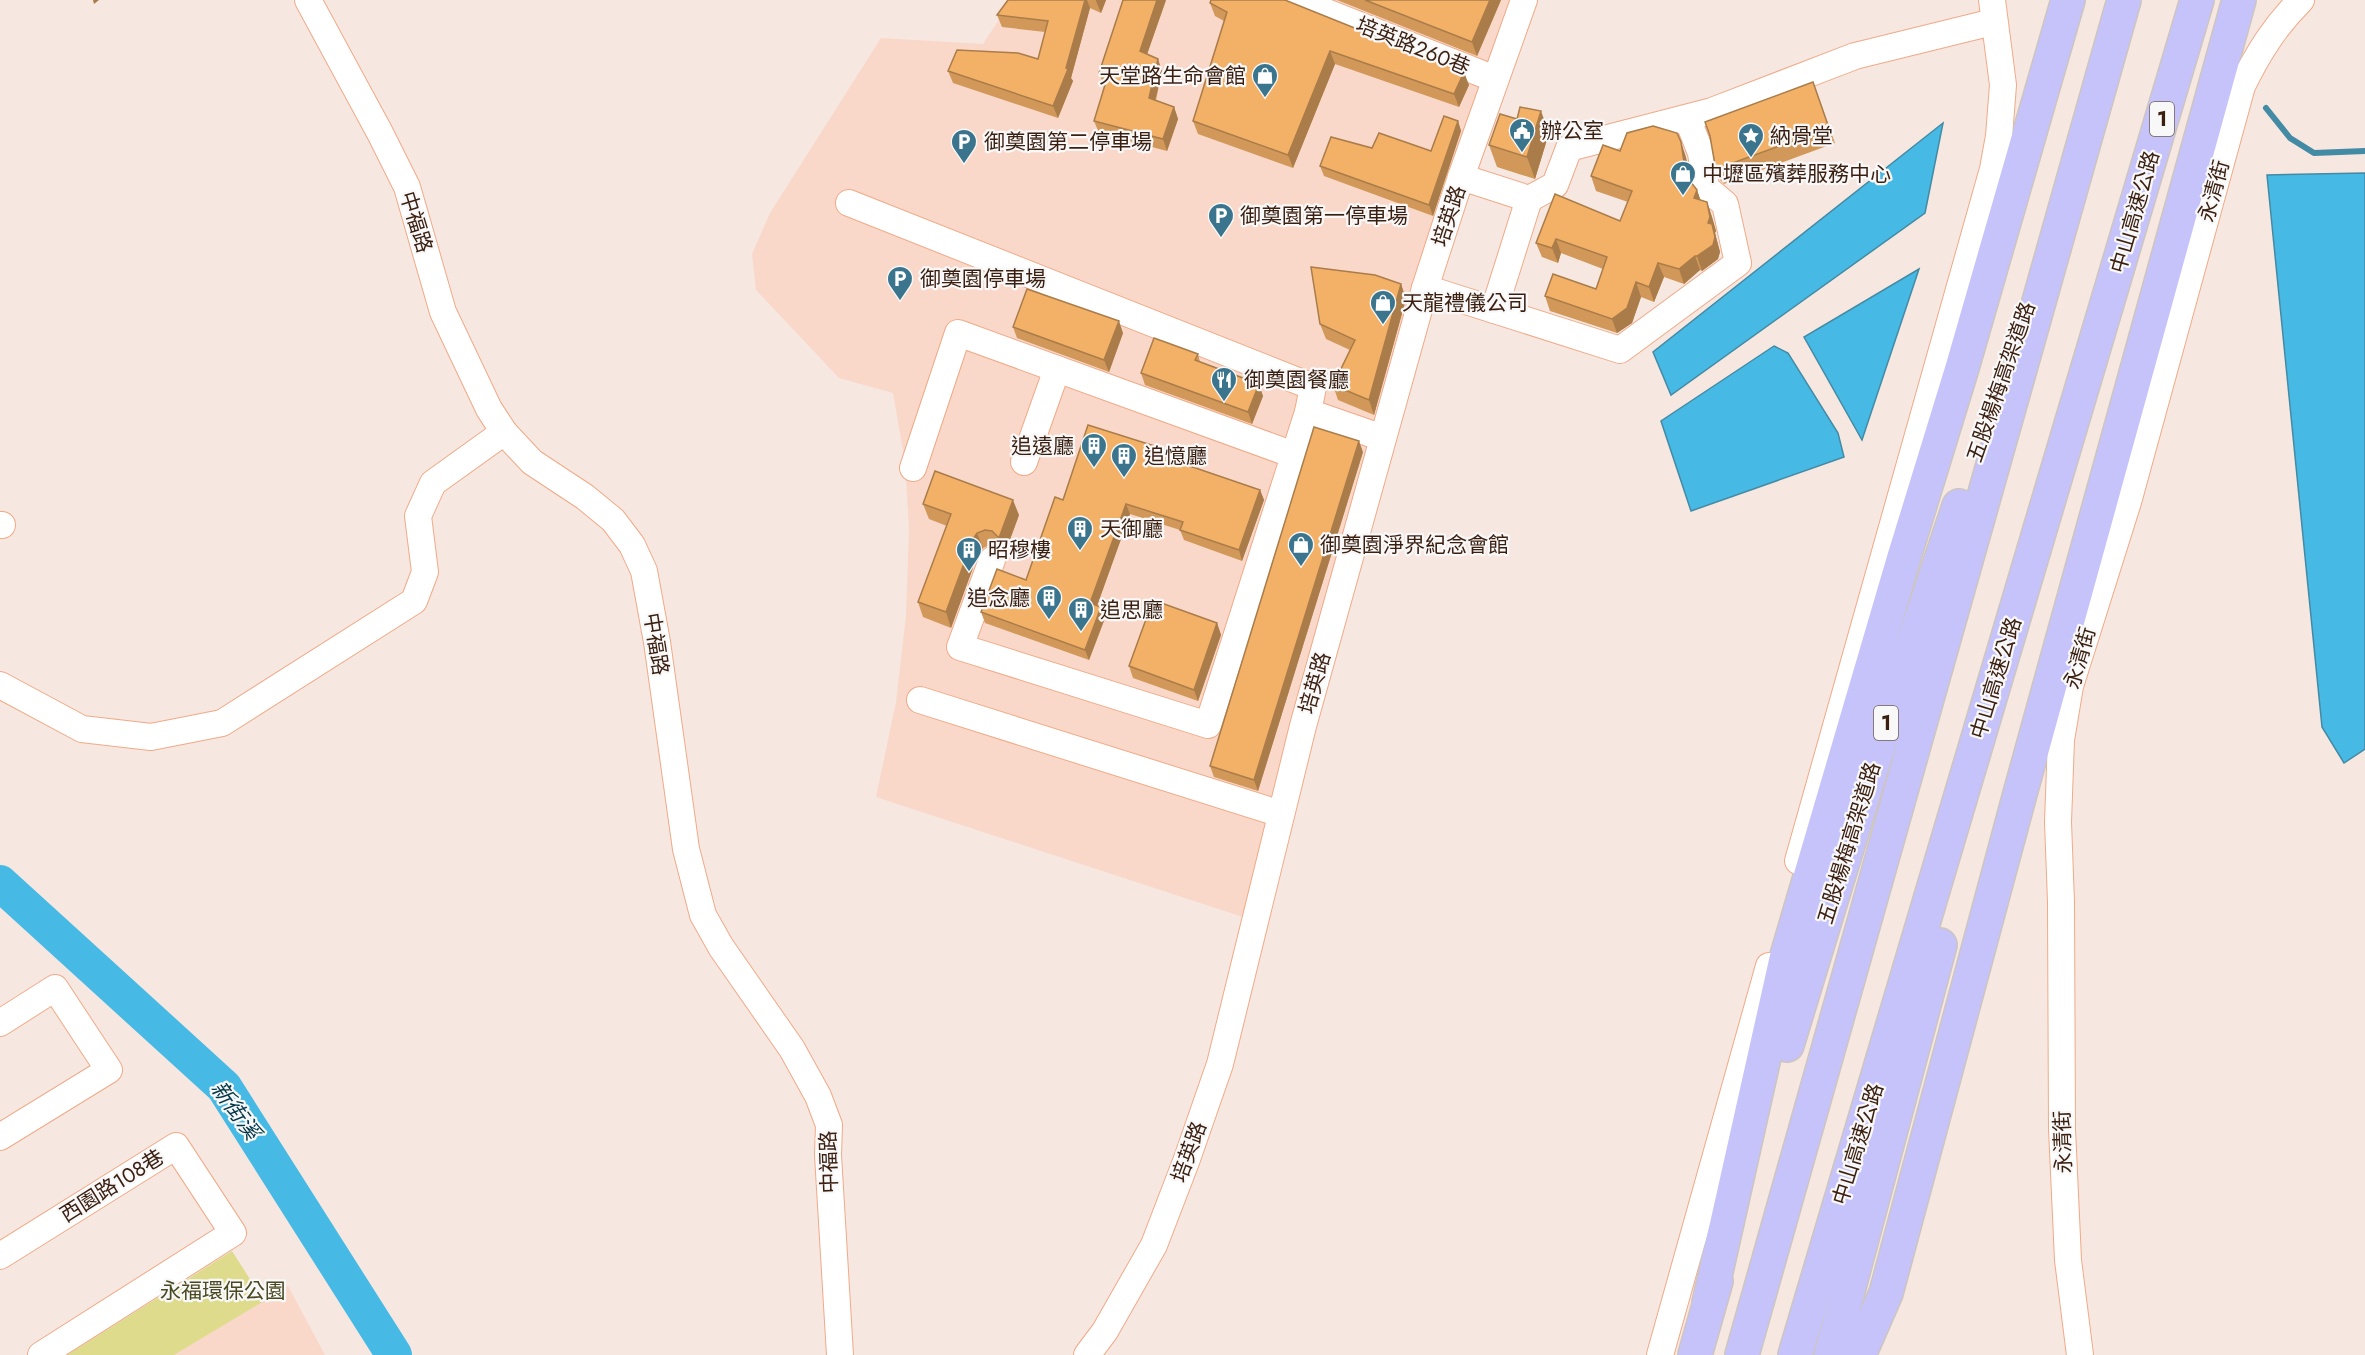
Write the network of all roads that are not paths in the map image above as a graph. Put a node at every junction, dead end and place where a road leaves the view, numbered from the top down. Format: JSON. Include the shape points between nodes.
{"nodes":[{"id":1,"x":308,"y":0,"type":"edge"},
{"id":2,"x":1296,"y":0,"type":"edge"},
{"id":3,"x":1524,"y":0,"type":"edge"},
{"id":4,"x":2068,"y":0,"type":"edge"},
{"id":5,"x":2124,"y":0,"type":"edge"},
{"id":6,"x":2196,"y":0,"type":"edge"},
{"id":7,"x":2239,"y":0,"type":"edge"},
{"id":8,"x":2301,"y":0,"type":"edge"},
{"id":9,"x":1992,"y":11,"type":"edge"},
{"id":10,"x":1495,"y":79,"type":"junction"},
{"id":11,"x":2096,"y":97,"type":"junction"},
{"id":12,"x":1687,"y":118,"type":"junction"},
{"id":13,"x":1461,"y":177,"type":"junction"},
{"id":14,"x":1529,"y":199,"type":"junction"},
{"id":15,"x":849,"y":203,"type":"dead end"},
{"id":16,"x":2127,"y":237,"type":"junction"},
{"id":17,"x":1425,"y":288,"type":"junction"},
{"id":18,"x":1494,"y":310,"type":"junction"},
{"id":19,"x":1057,"y":369,"type":"junction"},
{"id":20,"x":1308,"y":412,"type":"junction"},
{"id":21,"x":504,"y":432,"type":"junction"},
{"id":22,"x":1383,"y":438,"type":"junction"},
{"id":23,"x":1294,"y":455,"type":"junction"},
{"id":24,"x":1024,"y":462,"type":"dead end"},
{"id":25,"x":913,"y":468,"type":"dead end"},
{"id":26,"x":992,"y":560,"type":"dead end"},
{"id":27,"x":0,"y":685,"type":"edge"},
{"id":28,"x":920,"y":700,"type":"dead end"},
{"id":29,"x":1281,"y":813,"type":"junction"},
{"id":30,"x":0,"y":1023,"type":"edge"},
{"id":31,"x":0,"y":1137,"type":"edge"},
{"id":32,"x":0,"y":1256,"type":"edge"},
{"id":33,"x":1709,"y":1303,"type":"junction"},
{"id":34,"x":41,"y":1355,"type":"edge"},
{"id":35,"x":840,"y":1355,"type":"edge"},
{"id":36,"x":1087,"y":1355,"type":"edge"},
{"id":37,"x":1660,"y":1355,"type":"edge"},
{"id":38,"x":1695,"y":1355,"type":"edge"},
{"id":39,"x":1742,"y":1355,"type":"edge"},
{"id":40,"x":1796,"y":1355,"type":"edge"},
{"id":41,"x":1831,"y":1355,"type":"edge"},
{"id":42,"x":1859,"y":1355,"type":"edge"},
{"id":43,"x":2080,"y":1355,"type":"edge"}],
"edges":[{"from":1,"to":21,"type":"street","name":"中福路","via":[[407,187],[443,312]]},
{"from":2,"to":10,"type":"street","name":"培英路260巷"},
{"from":3,"to":10,"type":"street","name":"培英路"},
{"from":4,"to":33,"type":"highway","via":[[1786,959]]},
{"from":5,"to":11,"type":"highway","number":"1"},
{"from":6,"to":16,"type":"highway","name":"中山高速公路","number":"1"},
{"from":7,"to":42,"type":"highway","via":[[1886,1293]]},
{"from":8,"to":43,"type":"street","name":"永清街","via":[[2257,55],[2242,86],[2128,502],[2070,686],[2061,740],[2058,822],[2062,1129],[2068,1260]]},
{"from":9,"to":12,"type":"street"},
{"from":9,"to":37,"type":"street","via":[[2003,85],[1993,169]]},
{"from":10,"to":13,"type":"street","name":"培英路"},
{"from":11,"to":33,"type":"highway","name":"五股楊梅高架道路","number":"1","via":[[1873,763]]},
{"from":11,"to":39,"type":"highway","number":"1"},
{"from":12,"to":14,"type":"street","via":[[1569,148],[1555,185]]},
{"from":12,"to":18,"type":"street","via":[[1701,153],[1706,188],[1725,204],[1738,263],[1620,350]]},
{"from":13,"to":14,"type":"street"},
{"from":13,"to":17,"type":"street","name":"培英路"},
{"from":14,"to":18,"type":"street"},
{"from":15,"to":20,"type":"street","via":[[1313,387]]},
{"from":16,"to":40,"type":"highway","name":"中山高速公路","number":"1"},
{"from":16,"to":41,"type":"highway","number":"1"},
{"from":17,"to":18,"type":"street"},
{"from":17,"to":22,"type":"street","name":"培英路"},
{"from":19,"to":23,"type":"street"},
{"from":19,"to":24,"type":"street"},
{"from":19,"to":25,"type":"street","via":[[958,333]]},
{"from":20,"to":22,"type":"street"},
{"from":20,"to":23,"type":"street"},
{"from":21,"to":27,"type":"street","via":[[433,483],[418,516],[425,572],[414,601],[222,723],[152,736],[82,729]]},
{"from":21,"to":35,"type":"street","name":"中福路","via":[[532,462],[613,520],[632,545],[644,571],[686,849],[703,915],[792,1049],[829,1125]]},
{"from":22,"to":29,"type":"street","name":"培英路"},
{"from":23,"to":26,"type":"street","via":[[1208,725],[960,647]]},
{"from":28,"to":29,"type":"street"},
{"from":29,"to":36,"type":"street","name":"培英路","via":[[1220,1064],[1187,1159],[1154,1245]]},
{"from":30,"to":31,"type":"street","via":[[55,987],[109,1070]]},
{"from":32,"to":34,"type":"street","name":"西園路108巷","via":[[176,1146],[233,1233]]},
{"from":33,"to":38,"type":"highway","name":"五股楊梅高架道路","number":"1"}]}
